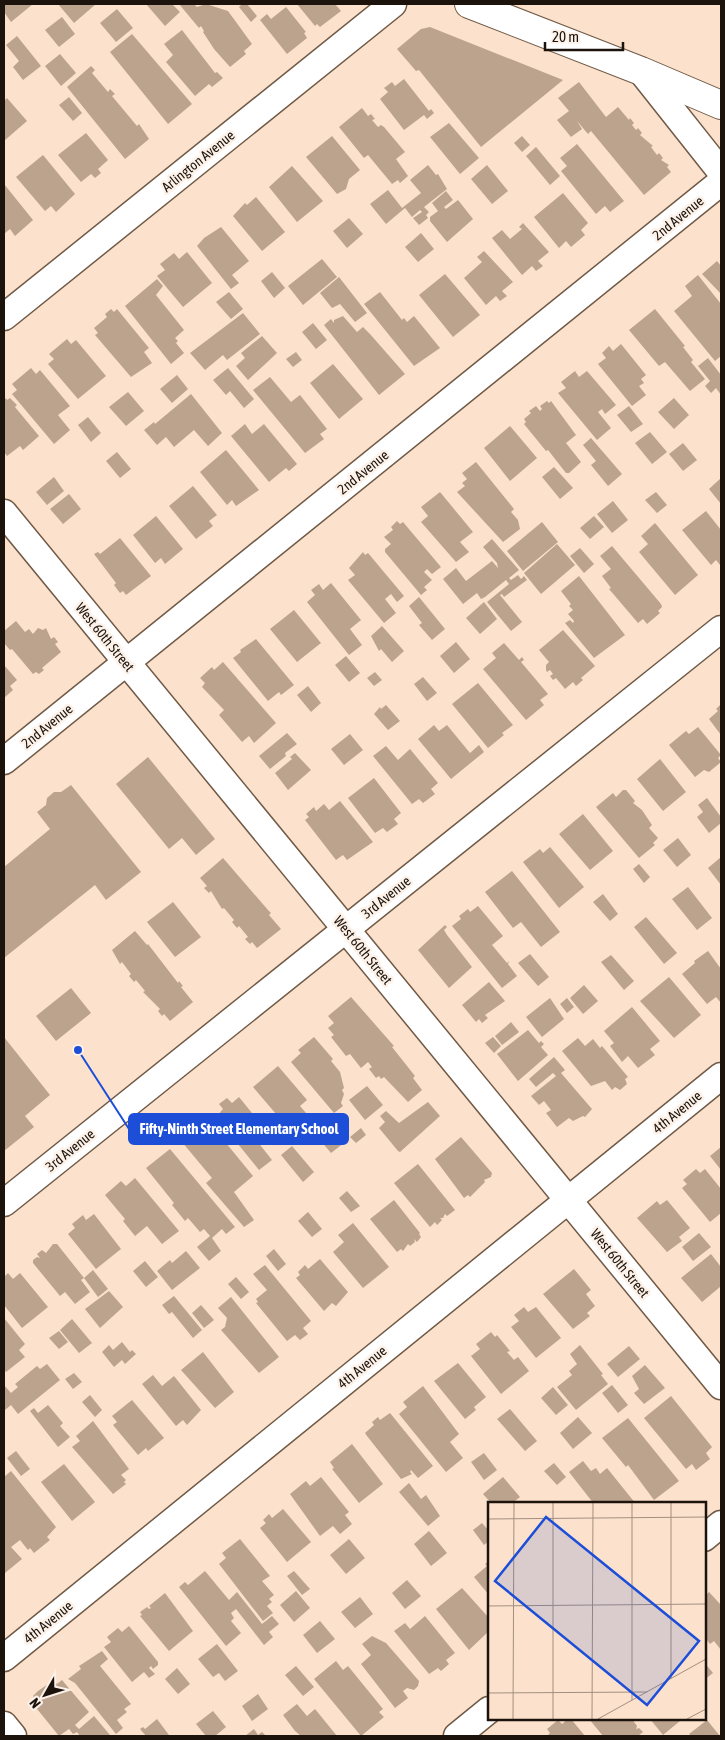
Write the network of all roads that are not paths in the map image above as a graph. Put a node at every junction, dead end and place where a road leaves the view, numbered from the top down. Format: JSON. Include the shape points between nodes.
{"nodes":[{"id":1,"x":393,"y":4,"type":"edge"},
{"id":2,"x":469,"y":4,"type":"edge"},
{"id":3,"x":641,"y":71,"type":"junction"},
{"id":4,"x":721,"y":105,"type":"edge"},
{"id":5,"x":721,"y":172,"type":"edge"},
{"id":6,"x":721,"y":182,"type":"edge"},
{"id":7,"x":4,"y":317,"type":"edge"},
{"id":8,"x":4,"y":513,"type":"edge"},
{"id":9,"x":721,"y":629,"type":"edge"},
{"id":10,"x":127,"y":663,"type":"junction"},
{"id":11,"x":4,"y":761,"type":"edge"},
{"id":12,"x":346,"y":929,"type":"junction"},
{"id":13,"x":721,"y":1076,"type":"edge"},
{"id":14,"x":568,"y":1199,"type":"junction"},
{"id":15,"x":4,"y":1203,"type":"edge"},
{"id":16,"x":721,"y":1386,"type":"edge"},
{"id":17,"x":721,"y":1524,"type":"edge"},
{"id":18,"x":705,"y":1537,"type":"edge"},
{"id":19,"x":4,"y":1658,"type":"edge"},
{"id":20,"x":488,"y":1711,"type":"edge"},
{"id":21,"x":4,"y":1725,"type":"edge"},
{"id":22,"x":13,"y":1736,"type":"edge"},
{"id":23,"x":457,"y":1736,"type":"edge"}],
"edges":[{"from":1,"to":7,"type":"street","name":"Arlington Avenue"},
{"from":2,"to":3,"type":"street"},
{"from":3,"to":4,"type":"street"},
{"from":3,"to":5,"type":"street"},
{"from":6,"to":10,"type":"street","name":"2nd Avenue"},
{"from":8,"to":10,"type":"street","name":"West 60th Street"},
{"from":9,"to":12,"type":"street","name":"3rd Avenue"},
{"from":10,"to":11,"type":"street","name":"2nd Avenue"},
{"from":10,"to":12,"type":"street","name":"West 60th Street"},
{"from":12,"to":14,"type":"street","name":"West 60th Street"},
{"from":12,"to":15,"type":"street","name":"3rd Avenue"},
{"from":13,"to":14,"type":"street","name":"4th Avenue"},
{"from":14,"to":16,"type":"street","name":"West 60th Street"},
{"from":14,"to":19,"type":"street","name":"4th Avenue"},
{"from":17,"to":18,"type":"street"},
{"from":20,"to":23,"type":"street"},
{"from":21,"to":22,"type":"street"}]}
